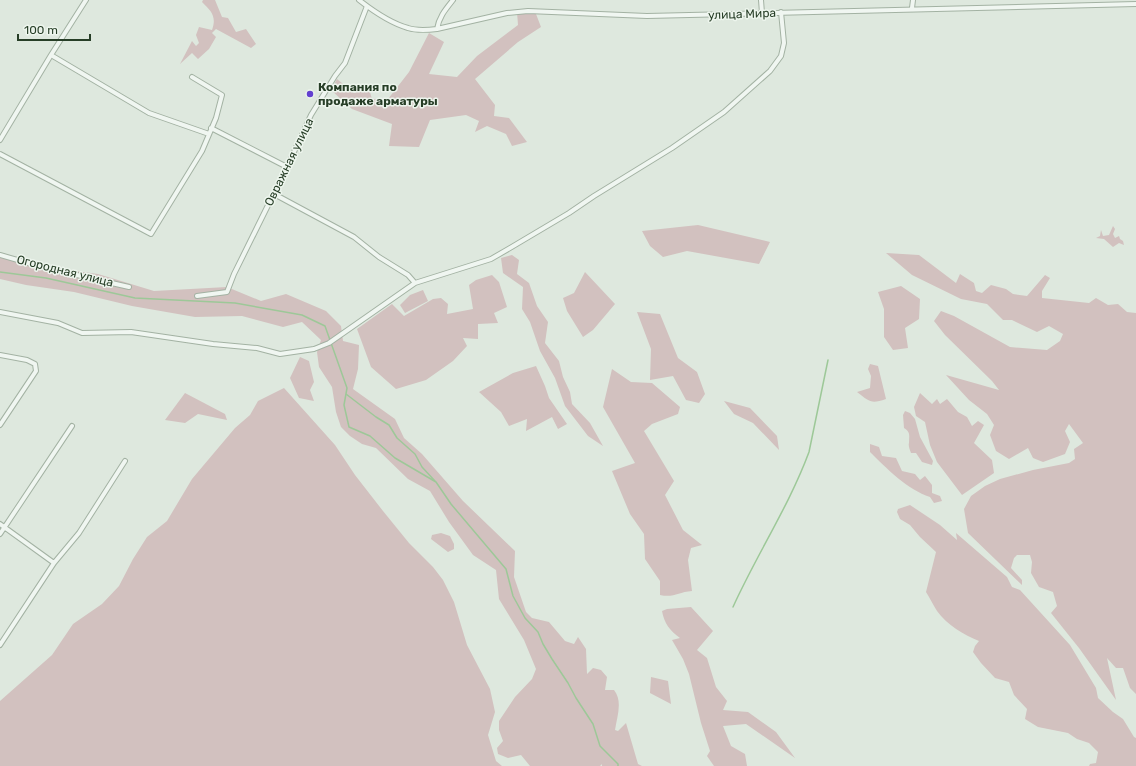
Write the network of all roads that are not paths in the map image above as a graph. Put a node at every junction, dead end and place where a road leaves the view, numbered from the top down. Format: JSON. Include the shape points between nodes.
{"nodes":[{"id":1,"x":86,"y":0,"type":"edge"},
{"id":2,"x":358,"y":0,"type":"edge"},
{"id":3,"x":453,"y":0,"type":"edge"},
{"id":4,"x":761,"y":0,"type":"edge"},
{"id":5,"x":913,"y":0,"type":"edge"},
{"id":6,"x":1136,"y":4,"type":"edge"},
{"id":7,"x":367,"y":6,"type":"junction"},
{"id":8,"x":912,"y":8,"type":"junction"},
{"id":9,"x":781,"y":12,"type":"junction"},
{"id":10,"x":762,"y":13,"type":"junction"},
{"id":11,"x":437,"y":29,"type":"junction"},
{"id":12,"x":51,"y":55,"type":"junction"},
{"id":13,"x":192,"y":77,"type":"dead end"},
{"id":14,"x":212,"y":128,"type":"junction"},
{"id":15,"x":209,"y":134,"type":"junction"},
{"id":16,"x":0,"y":140,"type":"edge"},
{"id":17,"x":0,"y":154,"type":"edge"},
{"id":18,"x":287,"y":167,"type":"junction"},
{"id":19,"x":274,"y":194,"type":"junction"},
{"id":20,"x":0,"y":255,"type":"edge"},
{"id":21,"x":415,"y":283,"type":"junction"},
{"id":22,"x":129,"y":287,"type":"dead end"},
{"id":23,"x":197,"y":296,"type":"dead end"},
{"id":24,"x":0,"y":312,"type":"edge"},
{"id":25,"x":0,"y":355,"type":"edge"},
{"id":26,"x":0,"y":425,"type":"edge"},
{"id":27,"x":72,"y":426,"type":"dead end"},
{"id":28,"x":125,"y":461,"type":"dead end"},
{"id":29,"x":0,"y":524,"type":"edge"},
{"id":30,"x":5,"y":527,"type":"junction"},
{"id":31,"x":0,"y":534,"type":"edge"},
{"id":32,"x":54,"y":563,"type":"junction"},
{"id":33,"x":0,"y":645,"type":"edge"}],
"edges":[{"from":1,"to":12,"type":"street"},
{"from":2,"to":7,"type":"street","name":"улица Мира"},
{"from":3,"to":11,"type":"street","via":[[441,14]]},
{"from":4,"to":10,"type":"street"},
{"from":5,"to":8,"type":"street"},
{"from":6,"to":8,"type":"street","name":"улица Мира"},
{"from":7,"to":11,"type":"street","name":"улица Мира","via":[[392,22],[409,29]]},
{"from":7,"to":18,"type":"street","name":"Овражная улица","via":[[346,63],[311,115]]},
{"from":8,"to":9,"type":"street","name":"улица Мира"},
{"from":9,"to":10,"type":"street","name":"улица Мира"},
{"from":9,"to":21,"type":"street","via":[[784,43],[781,56],[770,71],[724,112],[569,213],[491,259]]},
{"from":10,"to":11,"type":"street","name":"улица Мира","via":[[647,16],[522,11]]},
{"from":12,"to":15,"type":"street","via":[[149,113]]},
{"from":12,"to":16,"type":"street"},
{"from":13,"to":14,"type":"street","via":[[222,95]]},
{"from":14,"to":15,"type":"street"},
{"from":14,"to":18,"type":"street"},
{"from":15,"to":17,"type":"street","via":[[202,151],[150,234]]},
{"from":18,"to":19,"type":"street","name":"Овражная улица"},
{"from":19,"to":21,"type":"street","via":[[354,238],[408,275]]},
{"from":19,"to":23,"type":"street","name":"Овражная улица","via":[[227,292]]},
{"from":20,"to":22,"type":"street","name":"Огородная улица"},
{"from":21,"to":24,"type":"street","via":[[331,342],[314,349],[280,354],[257,348],[131,332],[82,333],[58,323]]},
{"from":25,"to":26,"type":"street","via":[[27,360],[35,364],[36,371]]},
{"from":27,"to":30,"type":"street"},
{"from":28,"to":32,"type":"street","via":[[79,533]]},
{"from":29,"to":30,"type":"street"},
{"from":30,"to":31,"type":"street"},
{"from":30,"to":32,"type":"street"},
{"from":32,"to":33,"type":"street"}]}
